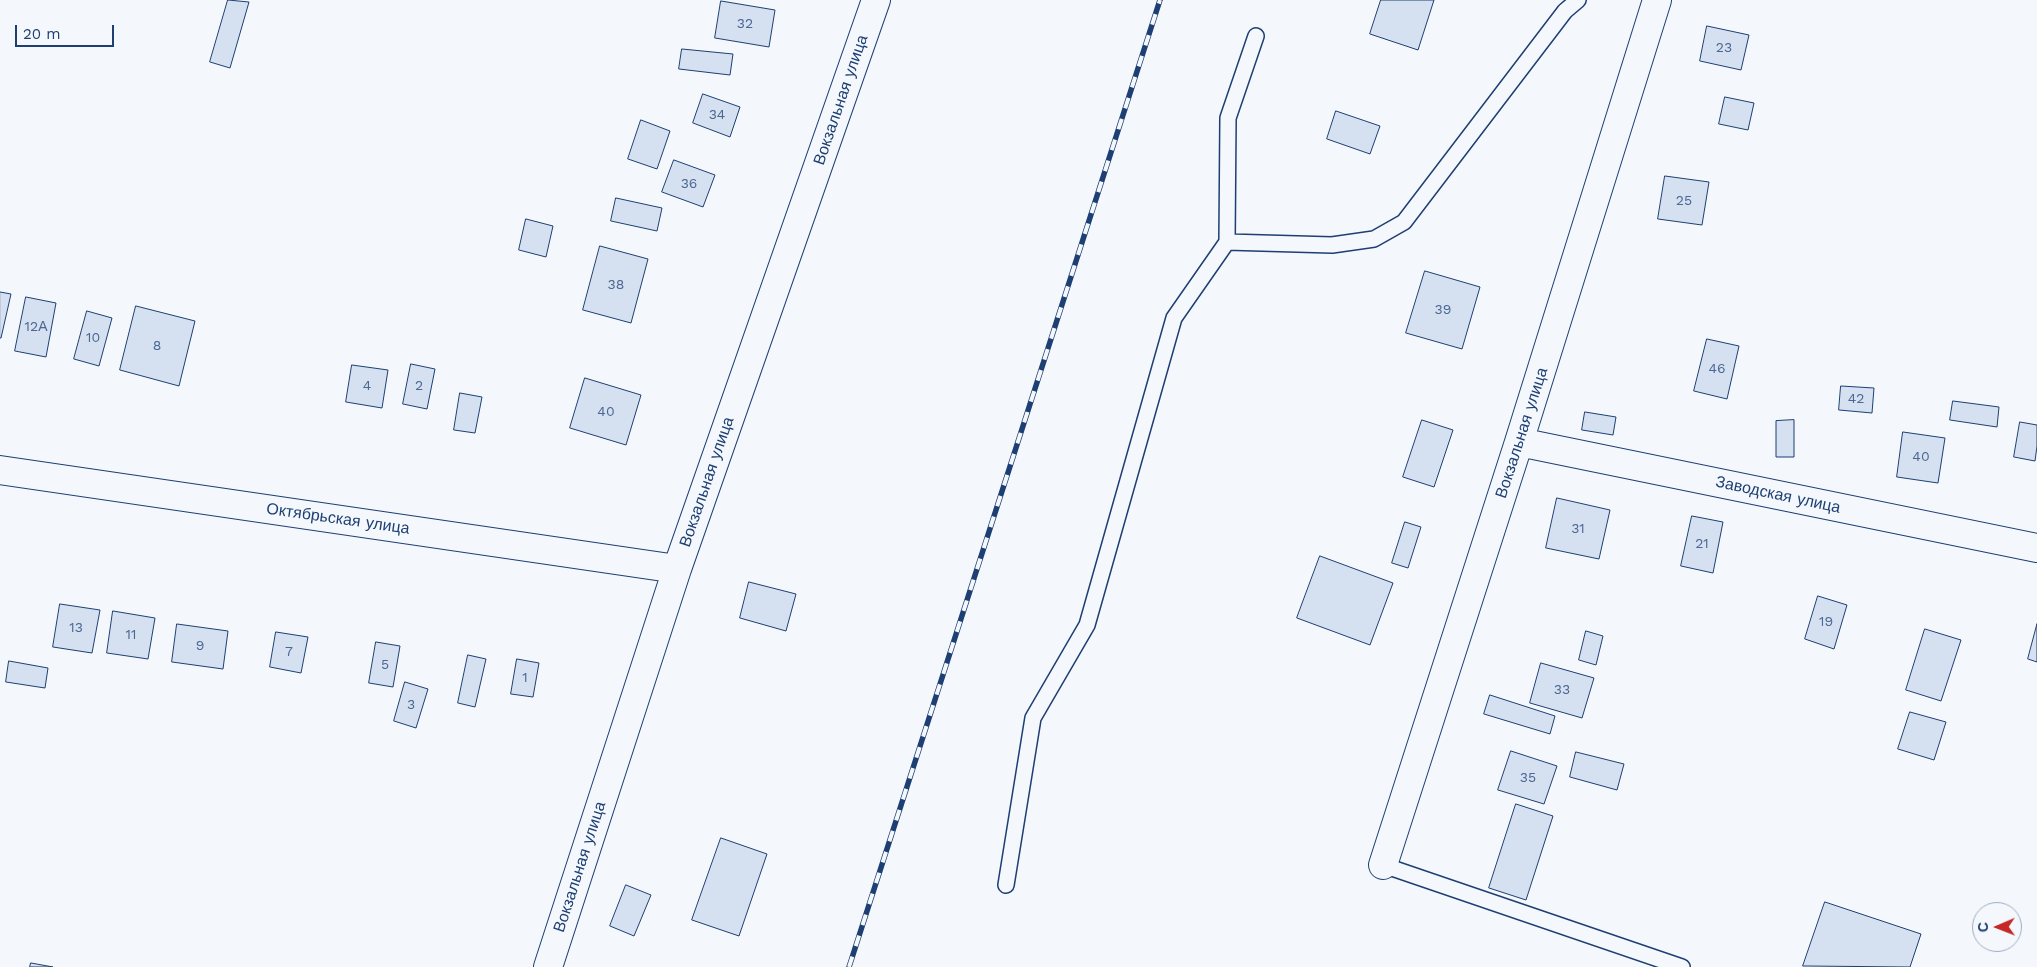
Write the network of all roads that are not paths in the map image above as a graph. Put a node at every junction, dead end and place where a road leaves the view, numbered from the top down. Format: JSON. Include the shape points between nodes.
{"nodes":[{"id":1,"x":876,"y":0,"type":"edge"},
{"id":2,"x":1578,"y":0,"type":"edge"},
{"id":3,"x":1656,"y":0,"type":"edge"},
{"id":4,"x":1256,"y":36,"type":"dead end"},
{"id":5,"x":1227,"y":242,"type":"junction"},
{"id":6,"x":1519,"y":442,"type":"junction"},
{"id":7,"x":0,"y":470,"type":"edge"},
{"id":8,"x":2037,"y":548,"type":"edge"},
{"id":9,"x":677,"y":569,"type":"junction"},
{"id":10,"x":1383,"y":866,"type":"joint"},
{"id":11,"x":1006,"y":884,"type":"dead end"},
{"id":12,"x":548,"y":967,"type":"edge"},
{"id":13,"x":1682,"y":967,"type":"edge"}],
"edges":[{"from":1,"to":9,"type":"street","name":"Вокзальная улица"},
{"from":2,"to":5,"type":"lane","via":[[1565,11],[1404,222],[1374,239],[1332,245]]},
{"from":3,"to":6,"type":"street","name":"Вокзальная улица"},
{"from":4,"to":5,"type":"lane","via":[[1228,118]]},
{"from":5,"to":11,"type":"lane","via":[[1174,318],[1087,625],[1033,718]]},
{"from":6,"to":8,"type":"street","name":"Заводская улица"},
{"from":6,"to":10,"type":"street","name":"Вокзальная улица"},
{"from":7,"to":9,"type":"street","name":"Октябрьская улица"},
{"from":9,"to":12,"type":"street","name":"Вокзальная улица"},
{"from":10,"to":13,"type":"lane"}]}
